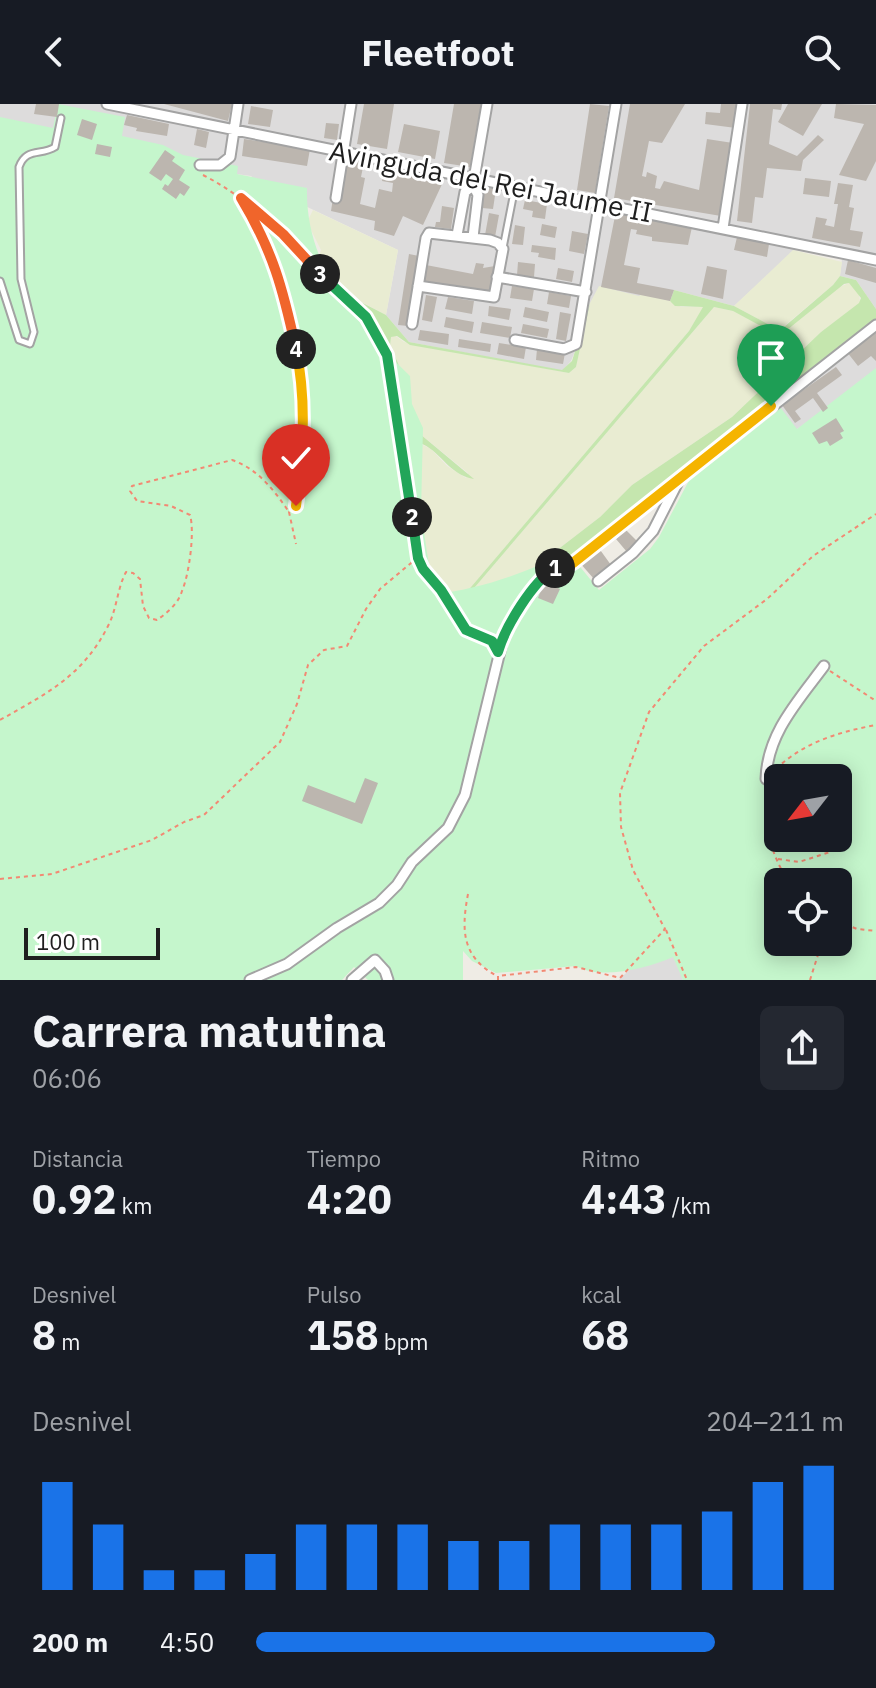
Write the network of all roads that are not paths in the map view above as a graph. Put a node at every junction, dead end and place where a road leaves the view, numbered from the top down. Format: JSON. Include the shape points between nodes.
{"nodes":[{"id":1,"x":107,"y":104,"type":"edge"},
{"id":2,"x":238,"y":104,"type":"edge"},
{"id":3,"x":351,"y":104,"type":"edge"},
{"id":4,"x":487,"y":104,"type":"edge"},
{"id":5,"x":616,"y":104,"type":"edge"},
{"id":6,"x":742,"y":104,"type":"edge"},
{"id":7,"x":61,"y":118,"type":"dead end"},
{"id":8,"x":234,"y":129,"type":"junction"},
{"id":9,"x":344,"y":151,"type":"junction"},
{"id":10,"x":200,"y":165,"type":"road end"},
{"id":11,"x":474,"y":181,"type":"junction"},
{"id":12,"x":515,"y":186,"type":"junction"},
{"id":13,"x":336,"y":198,"type":"dead end"},
{"id":14,"x":601,"y":203,"type":"junction"},
{"id":15,"x":723,"y":228,"type":"junction"},
{"id":16,"x":457,"y":235,"type":"junction"},
{"id":17,"x":473,"y":237,"type":"junction"},
{"id":18,"x":503,"y":249,"type":"junction"},
{"id":19,"x":876,"y":260,"type":"edge"},
{"id":20,"x":497,"y":277,"type":"junction"},
{"id":21,"x":0,"y":281,"type":"edge"},
{"id":22,"x":418,"y":286,"type":"junction"},
{"id":23,"x":586,"y":292,"type":"junction"},
{"id":24,"x":412,"y":324,"type":"dead end"},
{"id":25,"x":876,"y":325,"type":"edge"},
{"id":26,"x":515,"y":340,"type":"dead end"},
{"id":27,"x":680,"y":477,"type":"junction"},
{"id":28,"x":598,"y":581,"type":"dead end"},
{"id":29,"x":824,"y":666,"type":"road end"},
{"id":30,"x":768,"y":764,"type":"edge"},
{"id":31,"x":250,"y":980,"type":"edge"},
{"id":32,"x":352,"y":980,"type":"edge"},
{"id":33,"x":388,"y":980,"type":"edge"}],
"edges":[{"from":1,"to":8,"type":"street","name":"Avinguda del Rei Jaume II"},
{"from":2,"to":8,"type":"street"},
{"from":3,"to":9,"type":"street"},
{"from":4,"to":11,"type":"street"},
{"from":5,"to":14,"type":"street"},
{"from":6,"to":15,"type":"street"},
{"from":7,"to":21,"type":"lane","via":[[55,147],[31,152],[19,167],[21,279],[34,332],[30,344],[19,340]]},
{"from":8,"to":9,"type":"street","name":"Avinguda del Rei Jaume II"},
{"from":8,"to":10,"type":"street","via":[[226,162]]},
{"from":9,"to":11,"type":"street","name":"Avinguda del Rei Jaume II"},
{"from":9,"to":13,"type":"street"},
{"from":11,"to":12,"type":"street","name":"Avinguda del Rei Jaume II"},
{"from":11,"to":16,"type":"street","via":[[465,192]]},
{"from":11,"to":17,"type":"street","via":[[478,195]]},
{"from":12,"to":14,"type":"street","name":"Avinguda del Rei Jaume II"},
{"from":12,"to":18,"type":"lane"},
{"from":14,"to":15,"type":"street","name":"Avinguda del Rei Jaume II"},
{"from":14,"to":23,"type":"street"},
{"from":15,"to":19,"type":"street","name":"Avinguda del Rei Jaume II"},
{"from":16,"to":17,"type":"street"},
{"from":16,"to":22,"type":"street","via":[[429,233]]},
{"from":17,"to":18,"type":"street"},
{"from":18,"to":20,"type":"street"},
{"from":20,"to":22,"type":"street","via":[[491,298]]},
{"from":20,"to":23,"type":"street"},
{"from":22,"to":24,"type":"street"},
{"from":23,"to":26,"type":"street","via":[[571,348]]},
{"from":25,"to":27,"type":"street"},
{"from":27,"to":28,"type":"street","via":[[653,531]]},
{"from":27,"to":31,"type":"street","via":[[573,563],[547,574],[508,628],[465,795],[448,828],[379,903],[287,964]]},
{"from":29,"to":30,"type":"street","via":[[775,737]]},
{"from":32,"to":33,"type":"street","via":[[375,960]]}]}
